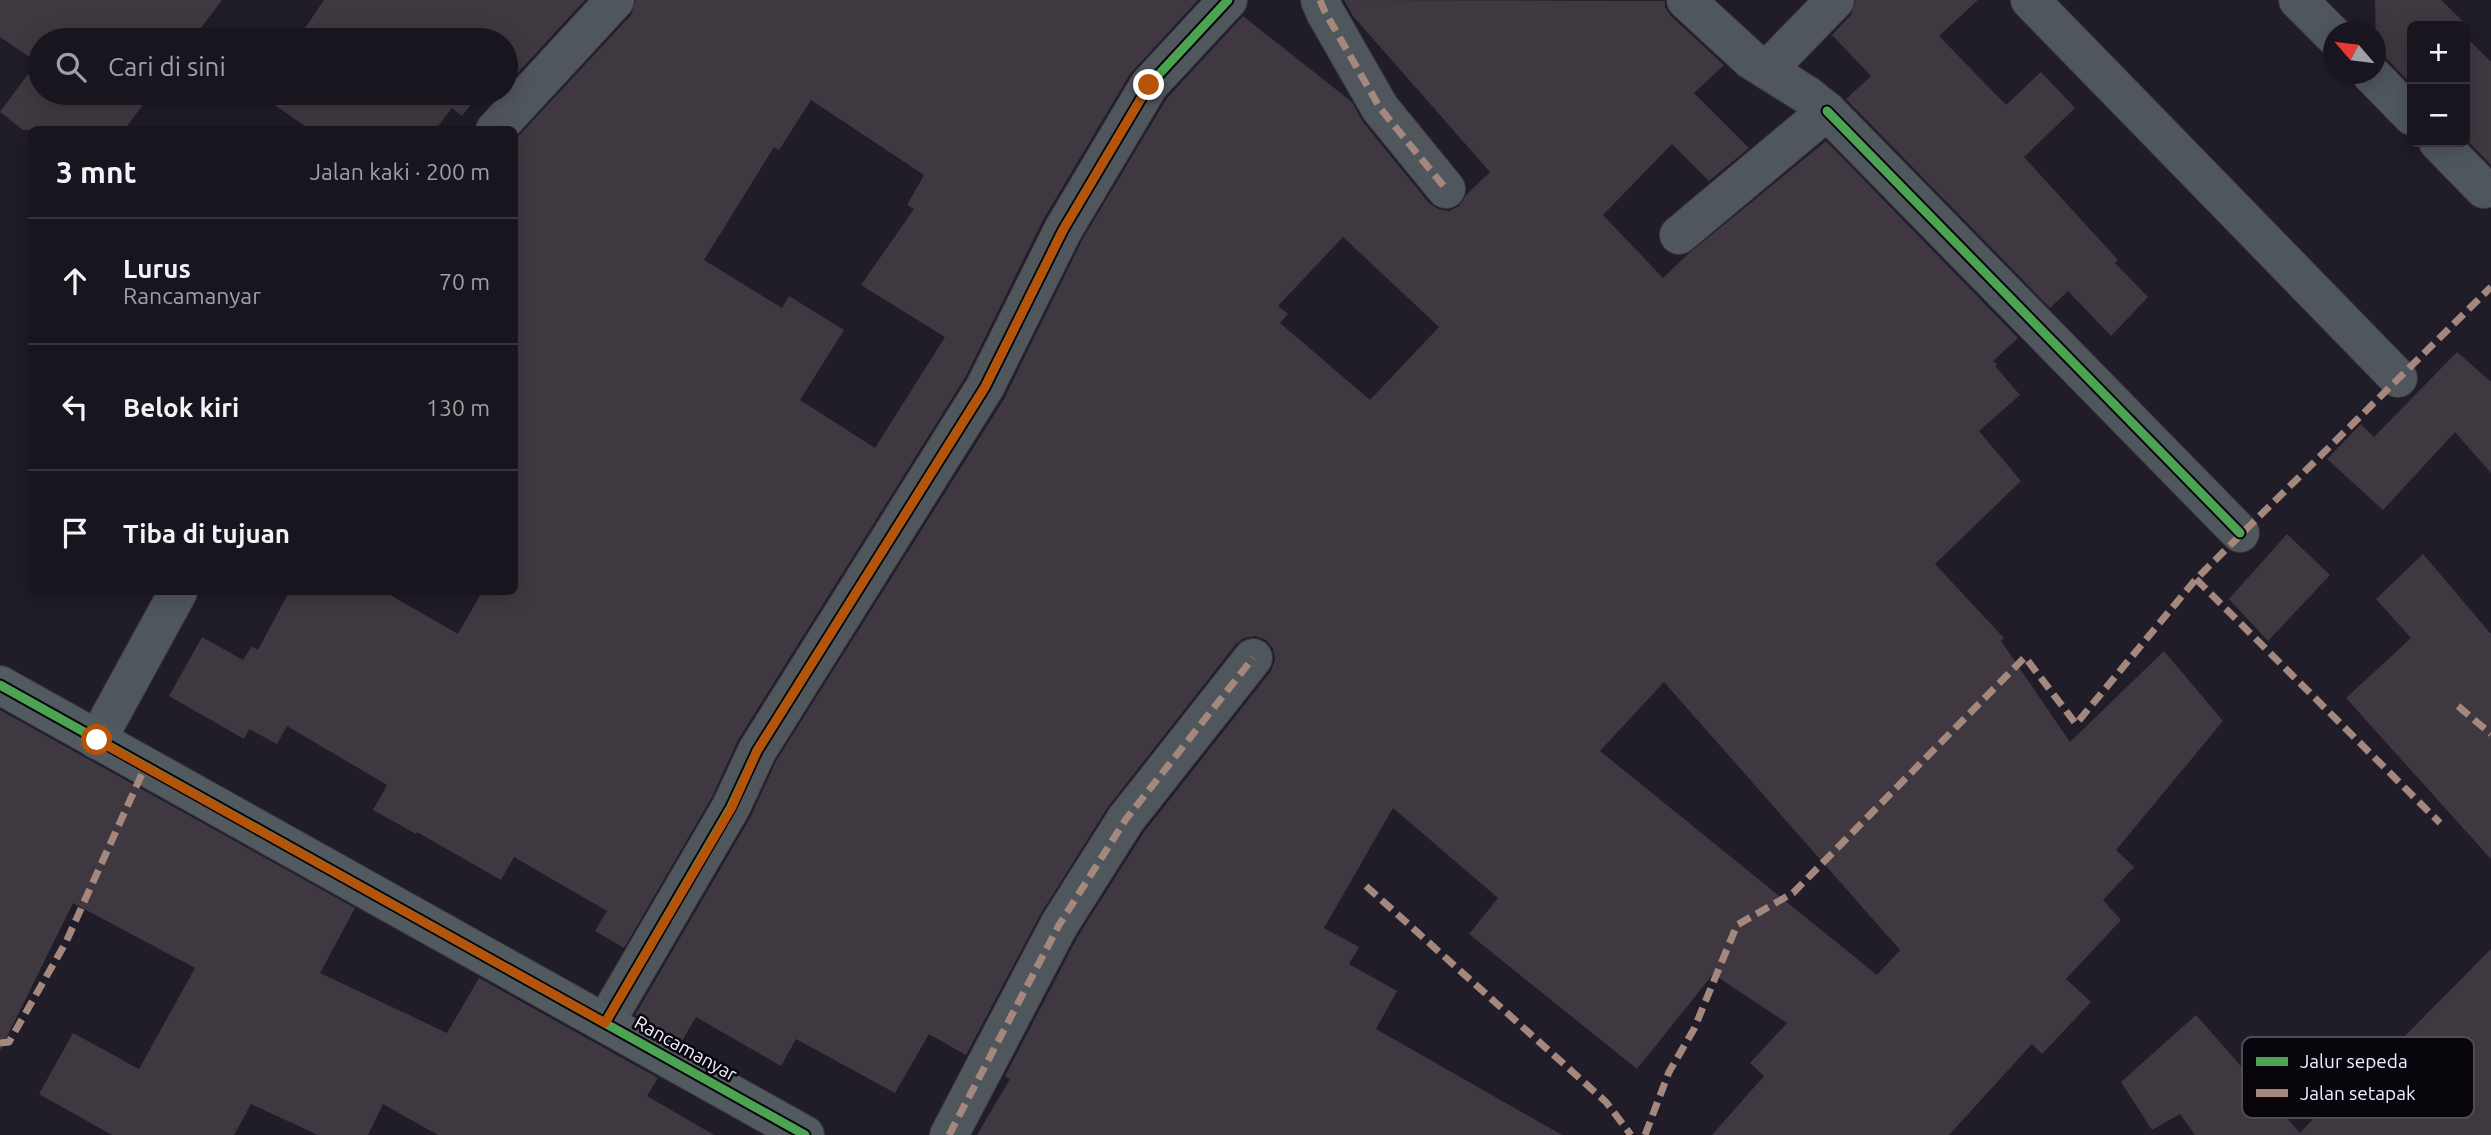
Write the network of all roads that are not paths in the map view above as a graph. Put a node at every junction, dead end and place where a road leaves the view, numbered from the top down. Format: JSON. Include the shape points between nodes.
{"nodes":[{"id":1,"x":615,"y":0,"type":"edge"},
{"id":2,"x":1228,"y":0,"type":"edge"},
{"id":3,"x":1320,"y":0,"type":"edge"},
{"id":4,"x":1686,"y":0,"type":"edge"},
{"id":5,"x":1835,"y":0,"type":"edge"},
{"id":6,"x":2030,"y":0,"type":"edge"},
{"id":7,"x":2298,"y":0,"type":"edge"},
{"id":8,"x":2323,"y":26,"type":"edge"},
{"id":9,"x":1767,"y":70,"type":"junction"},
{"id":10,"x":2381,"y":84,"type":"edge"},
{"id":11,"x":1826,"y":111,"type":"junction"},
{"id":12,"x":2407,"y":111,"type":"edge"},
{"id":13,"x":499,"y":126,"type":"edge"},
{"id":14,"x":2443,"y":147,"type":"edge"},
{"id":15,"x":2484,"y":188,"type":"dead end"},
{"id":16,"x":1446,"y":189,"type":"dead end"},
{"id":17,"x":1679,"y":235,"type":"dead end"},
{"id":18,"x":2398,"y":378,"type":"dead end"},
{"id":19,"x":2240,"y":533,"type":"dead end"},
{"id":20,"x":176,"y":595,"type":"edge"},
{"id":21,"x":1254,"y":657,"type":"dead end"},
{"id":22,"x":0,"y":685,"type":"edge"},
{"id":23,"x":97,"y":740,"type":"junction"},
{"id":24,"x":605,"y":1023,"type":"junction"},
{"id":25,"x":805,"y":1135,"type":"edge"},
{"id":26,"x":949,"y":1135,"type":"edge"}],
"edges":[{"from":1,"to":13,"type":"street"},
{"from":2,"to":24,"type":"street","via":[[1149,85],[1063,230],[985,387],[757,751],[732,807]]},
{"from":3,"to":16,"type":"street","via":[[1380,108]]},
{"from":4,"to":9,"type":"street"},
{"from":5,"to":9,"type":"street"},
{"from":6,"to":18,"type":"street"},
{"from":7,"to":8,"type":"street"},
{"from":9,"to":11,"type":"street"},
{"from":10,"to":12,"type":"street"},
{"from":11,"to":17,"type":"street"},
{"from":11,"to":19,"type":"street"},
{"from":14,"to":15,"type":"street"},
{"from":20,"to":23,"type":"street"},
{"from":21,"to":26,"type":"street","via":[[1126,819],[1059,925]]},
{"from":22,"to":23,"type":"street","name":"Rancamanyar"},
{"from":23,"to":24,"type":"street","name":"Rancamanyar"},
{"from":24,"to":25,"type":"street","name":"Rancamanyar"}]}
